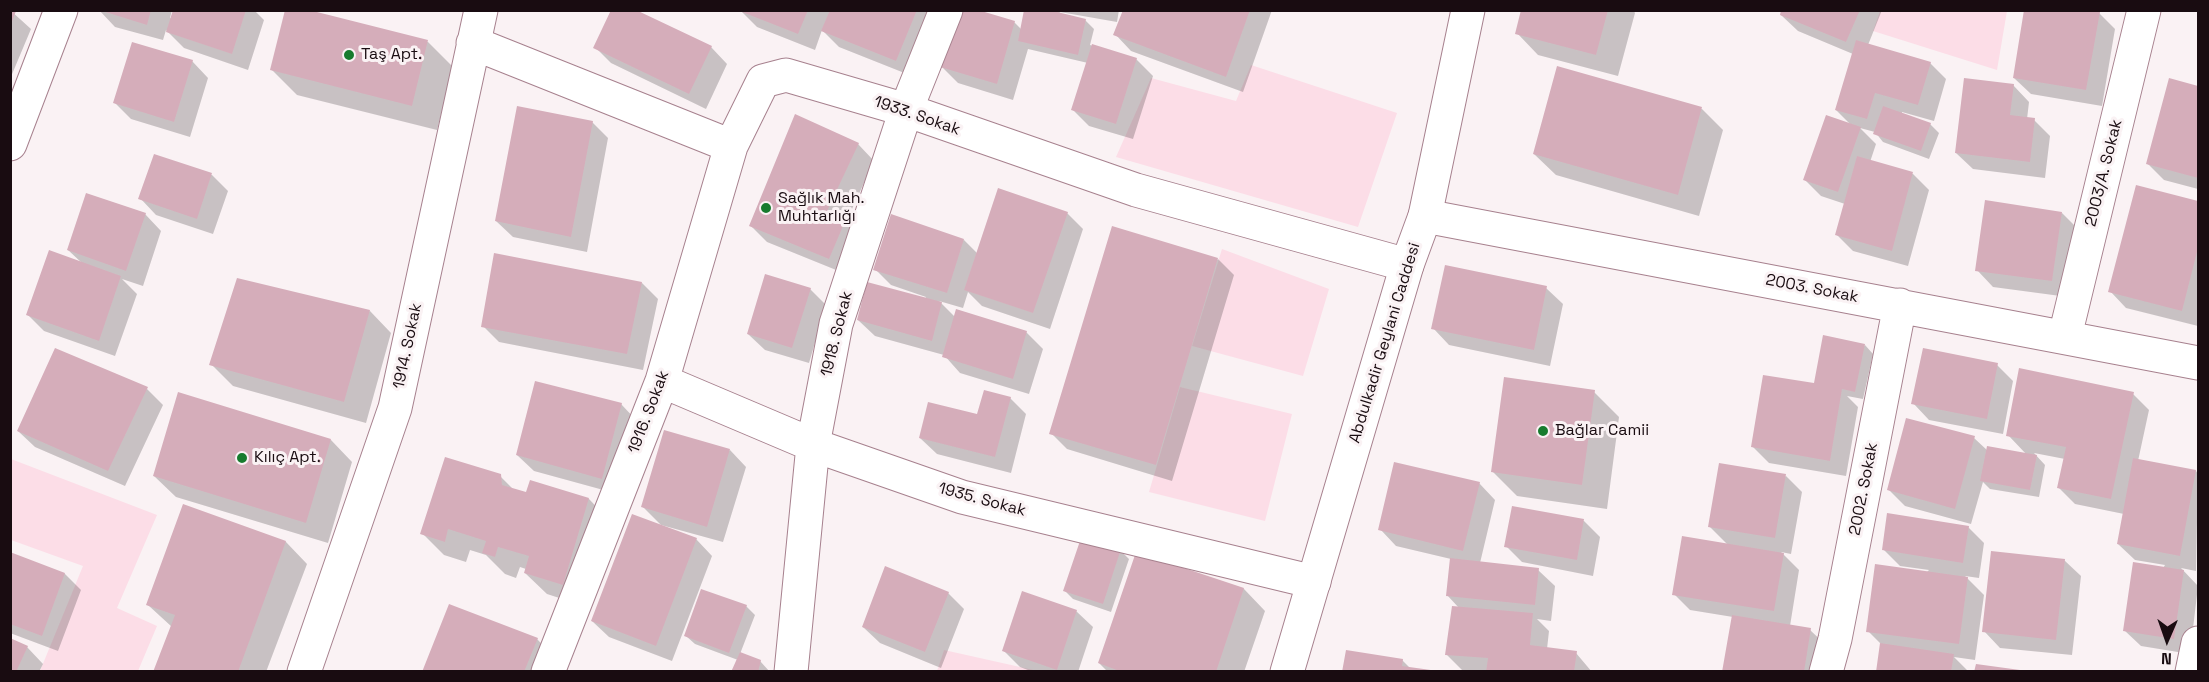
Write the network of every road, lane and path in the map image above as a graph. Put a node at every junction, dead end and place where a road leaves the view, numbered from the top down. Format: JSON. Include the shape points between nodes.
{"nodes":[{"id":1,"x":61,"y":10,"type":"edge"},
{"id":2,"x":481,"y":10,"type":"edge"},
{"id":3,"x":946,"y":10,"type":"edge"},
{"id":4,"x":1468,"y":10,"type":"edge"},
{"id":5,"x":2144,"y":10,"type":"edge"},
{"id":6,"x":473,"y":43,"type":"junction"},
{"id":7,"x":906,"y":110,"type":"junction"},
{"id":8,"x":10,"y":144,"type":"edge"},
{"id":9,"x":731,"y":146,"type":"junction"},
{"id":10,"x":1425,"y":216,"type":"junction"},
{"id":11,"x":1407,"y":265,"type":"junction"},
{"id":12,"x":1900,"y":306,"type":"junction"},
{"id":13,"x":2065,"y":336,"type":"junction"},
{"id":14,"x":2199,"y":363,"type":"edge"},
{"id":15,"x":662,"y":381,"type":"junction"},
{"id":16,"x":813,"y":445,"type":"junction"},
{"id":17,"x":1314,"y":582,"type":"junction"},
{"id":18,"x":2199,"y":643,"type":"edge"},
{"id":19,"x":303,"y":672,"type":"edge"},
{"id":20,"x":548,"y":672,"type":"edge"},
{"id":21,"x":791,"y":672,"type":"edge"},
{"id":22,"x":1287,"y":672,"type":"edge"},
{"id":23,"x":1826,"y":672,"type":"edge"},
{"id":24,"x":2192,"y":672,"type":"edge"}],
"edges":[{"from":1,"to":8,"type":"street"},
{"from":2,"to":6,"type":"street","name":"1914. Sokak"},
{"from":3,"to":7,"type":"street","name":"1918. Sokak"},
{"from":4,"to":10,"type":"street","name":"Abdulkadir Geylani Caddesi"},
{"from":5,"to":13,"type":"street","name":"2003/A. Sokak"},
{"from":6,"to":9,"type":"street"},
{"from":6,"to":19,"type":"street","name":"1914. Sokak","via":[[395,408]]},
{"from":7,"to":9,"type":"street","name":"1933. Sokak","via":[[786,75],[763,81]]},
{"from":7,"to":11,"type":"street","name":"1933. Sokak","via":[[1136,190]]},
{"from":7,"to":16,"type":"street","name":"1918. Sokak","via":[[836,324]]},
{"from":9,"to":15,"type":"street","name":"1916. Sokak"},
{"from":10,"to":11,"type":"street","name":"Abdulkadir Geylani Caddesi"},
{"from":10,"to":12,"type":"street","name":"2003. Sokak"},
{"from":11,"to":17,"type":"street","name":"Abdulkadir Geylani Caddesi"},
{"from":12,"to":13,"type":"street","name":"2003. Sokak"},
{"from":12,"to":23,"type":"street","name":"2002. Sokak"},
{"from":13,"to":14,"type":"street","name":"2003. Sokak"},
{"from":15,"to":16,"type":"street","name":"1935. Sokak"},
{"from":15,"to":20,"type":"street","name":"1916. Sokak"},
{"from":16,"to":17,"type":"street","name":"1935. Sokak","via":[[962,497]]},
{"from":16,"to":21,"type":"street","name":"1918. Sokak"},
{"from":17,"to":22,"type":"street","name":"Abdulkadir Geylani Caddesi"},
{"from":18,"to":24,"type":"street"}]}
